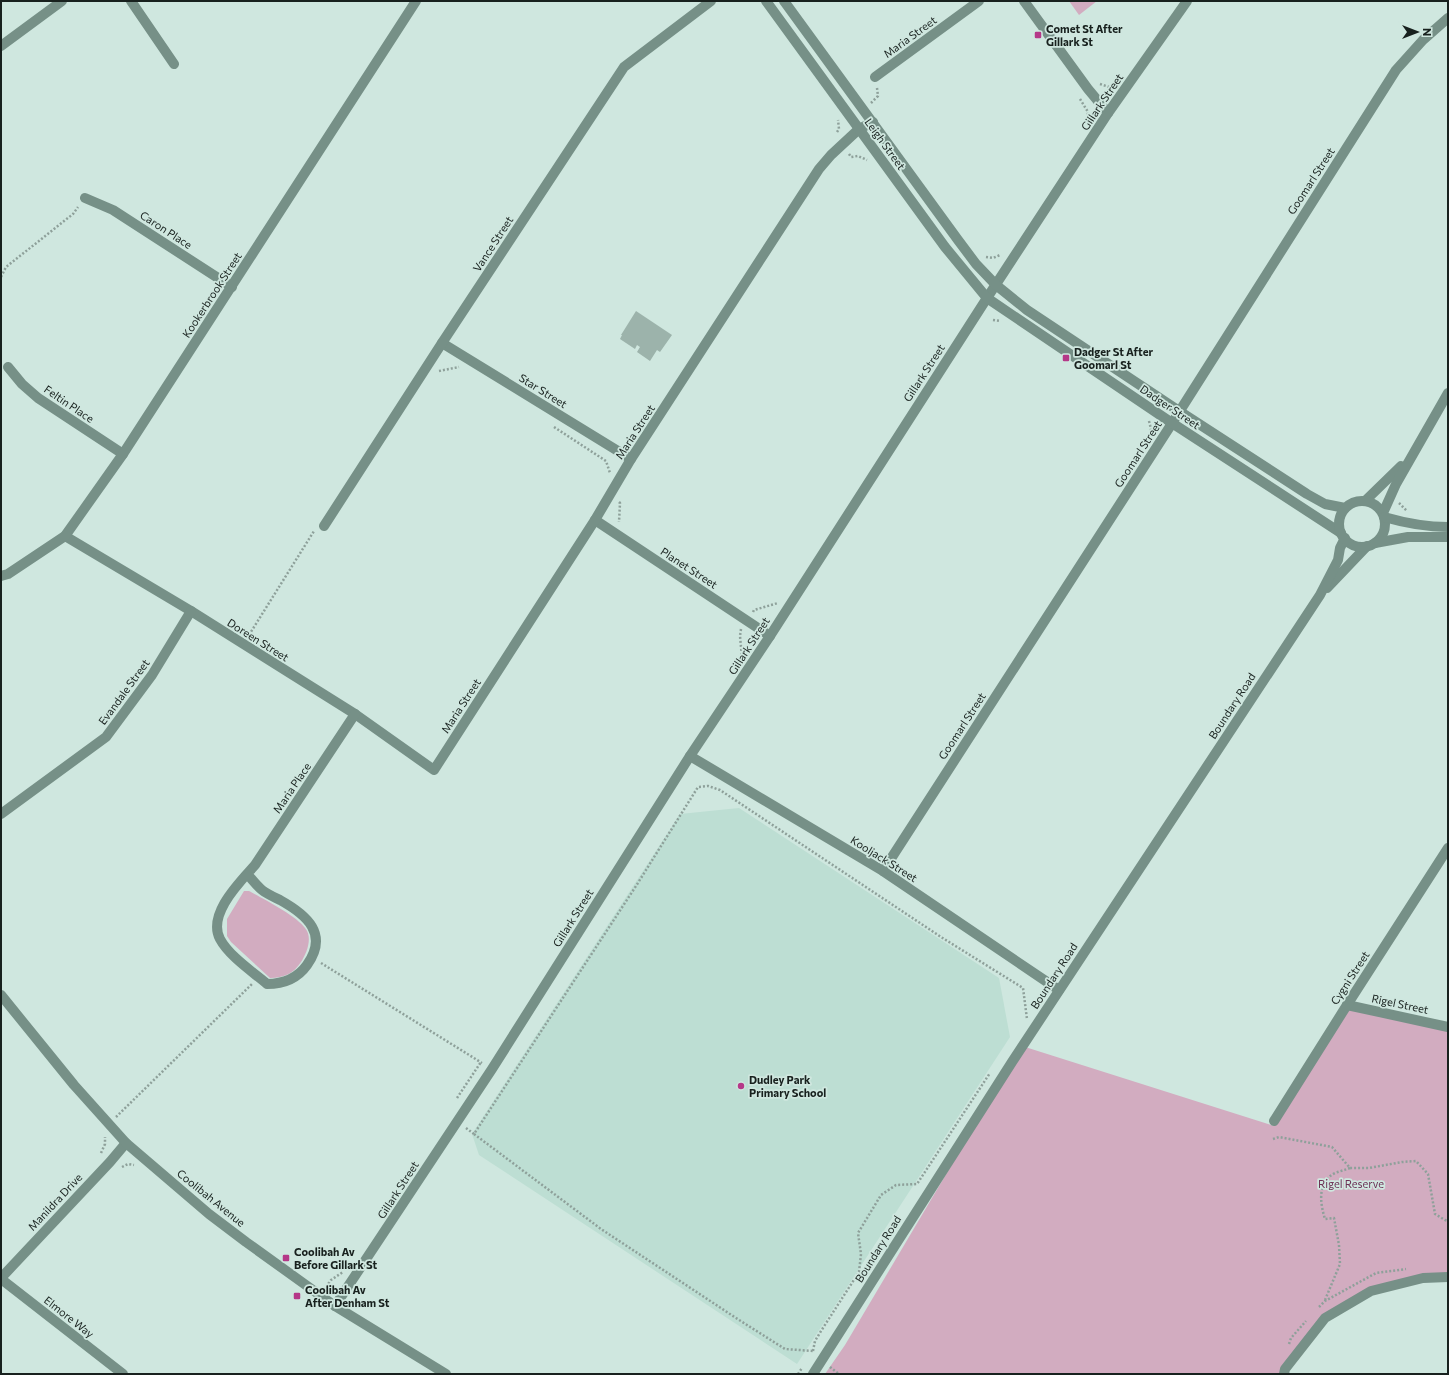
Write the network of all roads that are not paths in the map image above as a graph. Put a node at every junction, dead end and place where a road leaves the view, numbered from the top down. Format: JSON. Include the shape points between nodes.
{"nodes":[{"id":1,"x":62,"y":1,"type":"edge"},
{"id":2,"x":131,"y":1,"type":"edge"},
{"id":3,"x":416,"y":1,"type":"edge"},
{"id":4,"x":711,"y":1,"type":"edge"},
{"id":5,"x":766,"y":1,"type":"edge"},
{"id":6,"x":784,"y":1,"type":"edge"},
{"id":7,"x":979,"y":1,"type":"edge"},
{"id":8,"x":1024,"y":1,"type":"edge"},
{"id":9,"x":1187,"y":1,"type":"edge"},
{"id":10,"x":1448,"y":18,"type":"edge"},
{"id":11,"x":1,"y":46,"type":"edge"},
{"id":12,"x":174,"y":64,"type":"dead end"},
{"id":13,"x":875,"y":77,"type":"dead end"},
{"id":14,"x":1108,"y":113,"type":"junction"},
{"id":15,"x":873,"y":122,"type":"junction"},
{"id":16,"x":859,"y":129,"type":"junction"},
{"id":17,"x":85,"y":198,"type":"road end"},
{"id":18,"x":996,"y":285,"type":"junction"},
{"id":19,"x":232,"y":287,"type":"junction"},
{"id":20,"x":987,"y":298,"type":"junction"},
{"id":21,"x":442,"y":343,"type":"junction"},
{"id":22,"x":8,"y":367,"type":"dead end"},
{"id":23,"x":1448,"y":393,"type":"edge"},
{"id":24,"x":1179,"y":411,"type":"junction"},
{"id":25,"x":1172,"y":423,"type":"junction"},
{"id":26,"x":123,"y":454,"type":"junction"},
{"id":27,"x":1411,"y":455,"type":"junction"},
{"id":28,"x":631,"y":459,"type":"junction"},
{"id":29,"x":1365,"y":501,"type":"junction"},
{"id":30,"x":1345,"y":508,"type":"junction"},
{"id":31,"x":1384,"y":515,"type":"junction"},
{"id":32,"x":595,"y":520,"type":"junction"},
{"id":33,"x":324,"y":526,"type":"road end"},
{"id":34,"x":1448,"y":527,"type":"edge"},
{"id":35,"x":65,"y":536,"type":"junction"},
{"id":36,"x":1343,"y":536,"type":"junction"},
{"id":37,"x":1448,"y":537,"type":"edge"},
{"id":38,"x":1371,"y":545,"type":"junction"},
{"id":39,"x":1,"y":576,"type":"edge"},
{"id":40,"x":1320,"y":595,"type":"junction"},
{"id":41,"x":191,"y":611,"type":"junction"},
{"id":42,"x":770,"y":636,"type":"junction"},
{"id":43,"x":355,"y":714,"type":"junction"},
{"id":44,"x":690,"y":756,"type":"junction"},
{"id":45,"x":434,"y":770,"type":"joint"},
{"id":46,"x":1,"y":814,"type":"edge"},
{"id":47,"x":1448,"y":848,"type":"edge"},
{"id":48,"x":883,"y":871,"type":"junction"},
{"id":49,"x":247,"y":874,"type":"junction"},
{"id":50,"x":1059,"y":990,"type":"junction"},
{"id":51,"x":1,"y":995,"type":"edge"},
{"id":52,"x":1347,"y":1005,"type":"junction"},
{"id":53,"x":1448,"y":1027,"type":"edge"},
{"id":54,"x":1274,"y":1121,"type":"dead end"},
{"id":55,"x":126,"y":1143,"type":"junction"},
{"id":56,"x":1448,"y":1277,"type":"edge"},
{"id":57,"x":1,"y":1278,"type":"edge"},
{"id":58,"x":335,"y":1306,"type":"junction"},
{"id":59,"x":122,"y":1374,"type":"edge"},
{"id":60,"x":446,"y":1374,"type":"edge"},
{"id":61,"x":813,"y":1374,"type":"edge"},
{"id":62,"x":1284,"y":1374,"type":"edge"}],
"edges":[{"from":1,"to":11,"type":"street"},
{"from":2,"to":12,"type":"street"},
{"from":3,"to":19,"type":"street","name":"Kookerbrook Street"},
{"from":4,"to":21,"type":"street","name":"Vance Street","via":[[624,67]]},
{"from":5,"to":16,"type":"street","name":"Leigh Street"},
{"from":6,"to":15,"type":"street","name":"Leigh Street"},
{"from":7,"to":13,"type":"street","name":"Maria Street"},
{"from":8,"to":14,"type":"street"},
{"from":9,"to":14,"type":"street","name":"Gillark Street"},
{"from":10,"to":24,"type":"street","name":"Goomarl Street","via":[[1422,40],[1396,70]]},
{"from":14,"to":18,"type":"street","name":"Gillark Street"},
{"from":15,"to":16,"type":"street","name":"Maria Street"},
{"from":15,"to":18,"type":"street","name":"Leigh Street","via":[[976,264]]},
{"from":16,"to":20,"type":"street","name":"Leigh Street","via":[[944,247]]},
{"from":16,"to":28,"type":"street","name":"Maria Street","via":[[819,169]]},
{"from":17,"to":19,"type":"street","name":"Caron Place","via":[[113,210]]},
{"from":18,"to":20,"type":"street","name":"Gillark Street"},
{"from":18,"to":24,"type":"street","name":"Dadger Street","via":[[1027,310]]},
{"from":19,"to":26,"type":"street","name":"Kookerbrook Street"},
{"from":20,"to":25,"type":"street","name":"Dadger Street"},
{"from":20,"to":42,"type":"street","name":"Gillark Street"},
{"from":21,"to":28,"type":"street","name":"Star Street"},
{"from":21,"to":33,"type":"street","name":"Vance Street"},
{"from":22,"to":26,"type":"street","name":"Feltin Place","via":[[38,398]]},
{"from":23,"to":27,"type":"street"},
{"from":24,"to":25,"type":"street","name":"Goomarl Street"},
{"from":24,"to":30,"type":"street","name":"Dadger Street","via":[[1325,504]]},
{"from":25,"to":36,"type":"street","name":"Dadger Street"},
{"from":25,"to":48,"type":"street","name":"Goomarl Street"},
{"from":26,"to":35,"type":"street","name":"Kookerbrook Street"},
{"from":27,"to":29,"type":"street"},
{"from":27,"to":31,"type":"street"},
{"from":28,"to":32,"type":"street","name":"Maria Street"},
{"from":29,"to":30,"type":"street","via":[[1358,501]]},
{"from":29,"to":31,"type":"street","via":[[1372,503]]},
{"from":30,"to":36,"type":"street","via":[[1340,520]]},
{"from":31,"to":34,"type":"street","via":[[1409,523]]},
{"from":31,"to":38,"type":"street","via":[[1384,532]]},
{"from":32,"to":42,"type":"street","name":"Planet Street"},
{"from":32,"to":45,"type":"street","name":"Maria Street"},
{"from":35,"to":39,"type":"street","name":"Kookerbrook Street","via":[[8,574]]},
{"from":35,"to":41,"type":"street","name":"Doreen Street"},
{"from":36,"to":38,"type":"street","via":[[1355,545]]},
{"from":36,"to":40,"type":"street","name":"Boundary Road","via":[[1338,560]]},
{"from":37,"to":38,"type":"street","via":[[1408,537]]},
{"from":38,"to":40,"type":"street","name":"Boundary Road"},
{"from":40,"to":50,"type":"street","name":"Boundary Road"},
{"from":41,"to":43,"type":"street","name":"Doreen Street"},
{"from":41,"to":46,"type":"street","name":"Evandale Street","via":[[152,675],[106,737]]},
{"from":42,"to":44,"type":"street","name":"Gillark Street"},
{"from":43,"to":45,"type":"street","name":"Doreen Street"},
{"from":43,"to":49,"type":"street","name":"Maria Place"},
{"from":44,"to":48,"type":"street","name":"Kooljack Street"},
{"from":44,"to":58,"type":"street","name":"Gillark Street","via":[[492,1069]]},
{"from":47,"to":52,"type":"street","name":"Cygni Street"},
{"from":48,"to":50,"type":"street","name":"Kooljack Street"},
{"from":49,"to":49,"type":"street","name":"Maria Place","via":[[225,902],[220,913],[217,930],[220,939],[238,961],[267,984],[284,983],[301,973],[312,957],[316,936],[310,922],[302,914],[262,890]]},
{"from":50,"to":61,"type":"street","name":"Boundary Road"},
{"from":51,"to":55,"type":"street","name":"Coolibah Avenue","via":[[74,1085]]},
{"from":52,"to":53,"type":"street","name":"Rigel Street"},
{"from":52,"to":54,"type":"street","name":"Cygni Street"},
{"from":55,"to":57,"type":"street","name":"Manildra Drive"},
{"from":55,"to":58,"type":"street","name":"Coolibah Avenue","via":[[216,1219]]},
{"from":56,"to":62,"type":"street","via":[[1422,1278],[1372,1291],[1325,1318],[1285,1369]]},
{"from":57,"to":59,"type":"street","name":"Elmore Way"},
{"from":58,"to":60,"type":"street","name":"Coolibah Avenue"}]}
